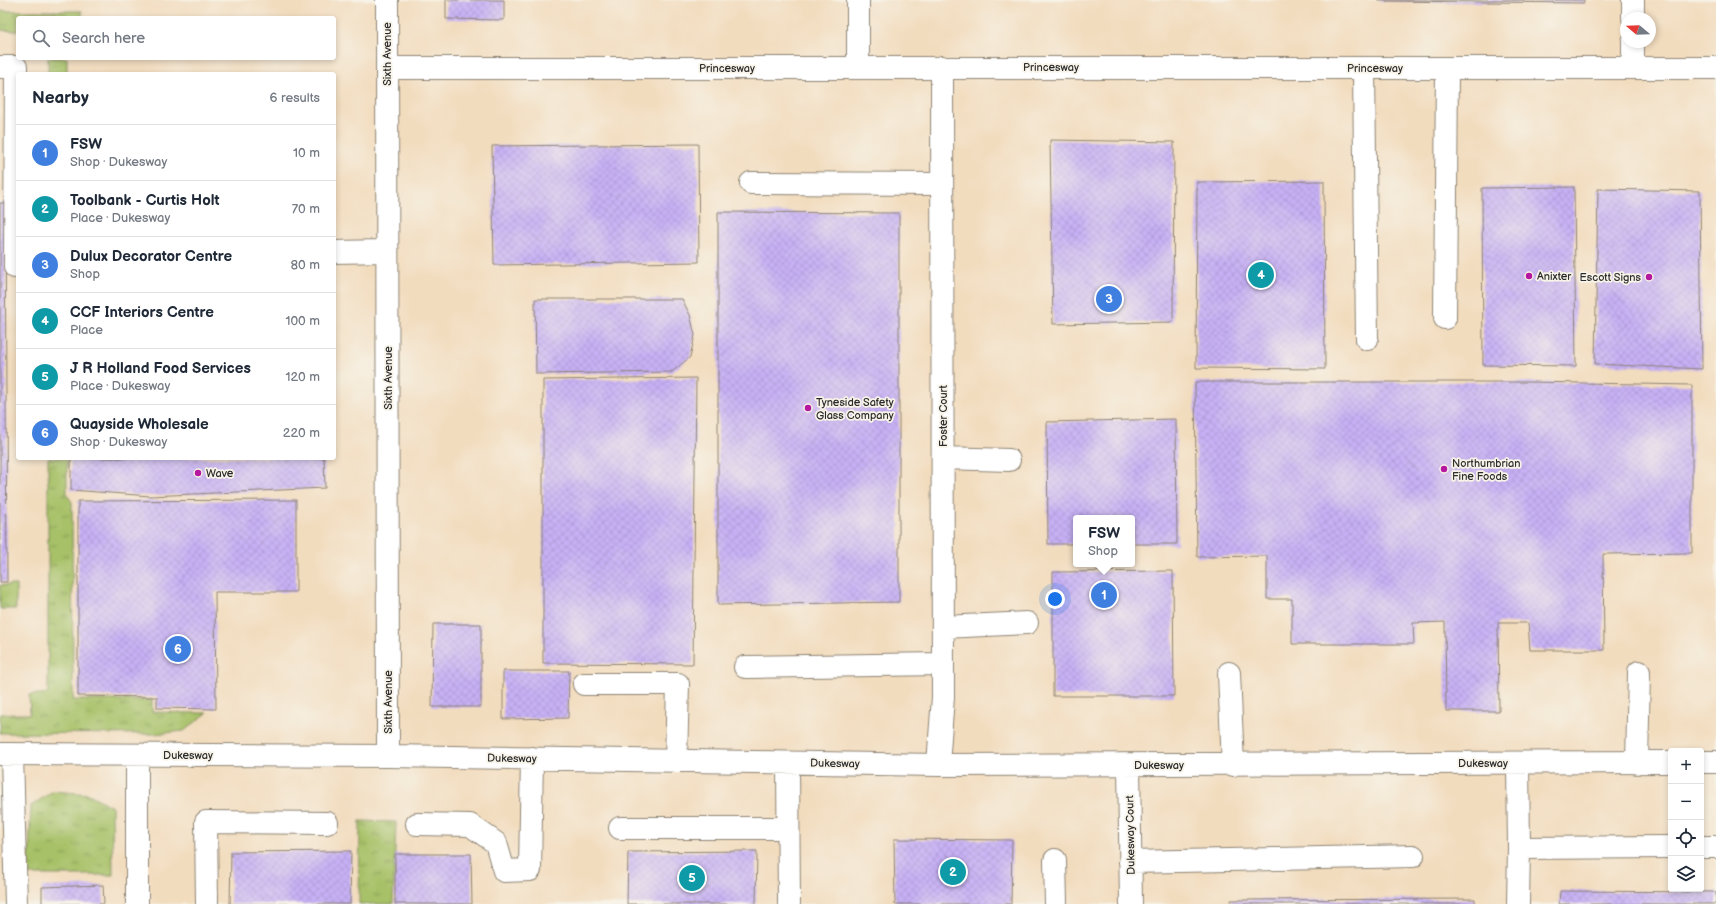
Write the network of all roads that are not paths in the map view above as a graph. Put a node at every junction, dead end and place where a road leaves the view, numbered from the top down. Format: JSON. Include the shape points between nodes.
{"nodes":[{"id":1,"x":387,"y":0,"type":"edge"},
{"id":2,"x":858,"y":0,"type":"edge"},
{"id":3,"x":1633,"y":0,"type":"edge"},
{"id":4,"x":1633,"y":12,"type":"edge"},
{"id":5,"x":1633,"y":48,"type":"edge"},
{"id":6,"x":0,"y":67,"type":"edge"},
{"id":7,"x":858,"y":67,"type":"junction"},
{"id":8,"x":942,"y":67,"type":"junction"},
{"id":9,"x":387,"y":68,"type":"junction"},
{"id":10,"x":1364,"y":68,"type":"junction"},
{"id":11,"x":1447,"y":68,"type":"junction"},
{"id":12,"x":1633,"y":68,"type":"junction"},
{"id":13,"x":1716,"y":68,"type":"edge"},
{"id":14,"x":751,"y":183,"type":"dead end"},
{"id":15,"x":942,"y":184,"type":"junction"},
{"id":16,"x":387,"y":251,"type":"junction"},
{"id":17,"x":336,"y":252,"type":"edge"},
{"id":18,"x":16,"y":267,"type":"dead end"},
{"id":19,"x":1445,"y":318,"type":"dead end"},
{"id":20,"x":1368,"y":339,"type":"dead end"},
{"id":21,"x":943,"y":458,"type":"junction"},
{"id":22,"x":1009,"y":460,"type":"dead end"},
{"id":23,"x":1027,"y":623,"type":"dead end"},
{"id":24,"x":943,"y":627,"type":"junction"},
{"id":25,"x":943,"y":664,"type":"junction"},
{"id":26,"x":745,"y":667,"type":"dead end"},
{"id":27,"x":1639,"y":672,"type":"dead end"},
{"id":28,"x":1229,"y":673,"type":"dead end"},
{"id":29,"x":584,"y":684,"type":"dead end"},
{"id":30,"x":6,"y":754,"type":"edge"},
{"id":31,"x":137,"y":755,"type":"junction"},
{"id":32,"x":388,"y":756,"type":"junction"},
{"id":33,"x":532,"y":758,"type":"junction"},
{"id":34,"x":676,"y":761,"type":"junction"},
{"id":35,"x":1637,"y":762,"type":"junction"},
{"id":36,"x":1668,"y":762,"type":"edge"},
{"id":37,"x":1704,"y":762,"type":"edge"},
{"id":38,"x":1716,"y":762,"type":"edge"},
{"id":39,"x":788,"y":763,"type":"junction"},
{"id":40,"x":1518,"y":763,"type":"junction"},
{"id":41,"x":938,"y":765,"type":"junction"},
{"id":42,"x":1129,"y":765,"type":"junction"},
{"id":43,"x":1232,"y":765,"type":"junction"},
{"id":44,"x":327,"y":823,"type":"dead end"},
{"id":45,"x":417,"y":824,"type":"dead end"},
{"id":46,"x":620,"y":828,"type":"dead end"},
{"id":47,"x":788,"y":828,"type":"junction"},
{"id":48,"x":1668,"y":847,"type":"edge"},
{"id":49,"x":1704,"y":847,"type":"edge"},
{"id":50,"x":1716,"y":847,"type":"edge"},
{"id":51,"x":1519,"y":848,"type":"junction"},
{"id":52,"x":1413,"y":856,"type":"dead end"},
{"id":53,"x":1055,"y":860,"type":"dead end"},
{"id":54,"x":1130,"y":862,"type":"junction"},
{"id":55,"x":16,"y":904,"type":"edge"},
{"id":56,"x":137,"y":904,"type":"edge"},
{"id":57,"x":207,"y":904,"type":"edge"},
{"id":58,"x":789,"y":904,"type":"edge"},
{"id":59,"x":1056,"y":904,"type":"edge"},
{"id":60,"x":1131,"y":904,"type":"edge"},
{"id":61,"x":1518,"y":904,"type":"edge"}],
"edges":[{"from":1,"to":9,"type":"street","name":"Sixth Avenue"},
{"from":2,"to":7,"type":"street"},
{"from":3,"to":4,"type":"street"},
{"from":5,"to":12,"type":"street"},
{"from":6,"to":18,"type":"street","via":[[16,67]]},
{"from":7,"to":8,"type":"street","name":"Princesway"},
{"from":7,"to":9,"type":"street","name":"Princesway"},
{"from":8,"to":10,"type":"street","name":"Princesway"},
{"from":8,"to":15,"type":"street","name":"Foster Court"},
{"from":9,"to":16,"type":"street","name":"Sixth Avenue"},
{"from":10,"to":11,"type":"street","name":"Princesway"},
{"from":10,"to":20,"type":"street"},
{"from":11,"to":12,"type":"street","name":"Princesway"},
{"from":11,"to":19,"type":"street"},
{"from":12,"to":13,"type":"street","name":"Princesway"},
{"from":14,"to":15,"type":"street"},
{"from":15,"to":21,"type":"street","name":"Foster Court"},
{"from":16,"to":17,"type":"street"},
{"from":16,"to":32,"type":"street","name":"Sixth Avenue"},
{"from":21,"to":22,"type":"street"},
{"from":21,"to":24,"type":"street","name":"Foster Court"},
{"from":23,"to":24,"type":"street"},
{"from":24,"to":25,"type":"street","name":"Foster Court"},
{"from":25,"to":26,"type":"street"},
{"from":25,"to":41,"type":"street","name":"Foster Court","via":[[944,697]]},
{"from":27,"to":35,"type":"street"},
{"from":28,"to":43,"type":"street"},
{"from":29,"to":34,"type":"street","via":[[678,684]]},
{"from":30,"to":31,"type":"street","name":"Dukesway"},
{"from":30,"to":55,"type":"street"},
{"from":31,"to":32,"type":"street","name":"Dukesway"},
{"from":31,"to":56,"type":"street"},
{"from":32,"to":33,"type":"street","name":"Dukesway"},
{"from":33,"to":34,"type":"street","name":"Dukesway"},
{"from":33,"to":45,"type":"street","via":[[530,870],[504,871],[496,843],[470,825]]},
{"from":34,"to":39,"type":"street","name":"Dukesway"},
{"from":35,"to":36,"type":"street","name":"Dukesway"},
{"from":35,"to":40,"type":"street","name":"Dukesway"},
{"from":37,"to":38,"type":"street"},
{"from":39,"to":41,"type":"street","name":"Dukesway"},
{"from":39,"to":47,"type":"street"},
{"from":40,"to":43,"type":"street","name":"Dukesway"},
{"from":40,"to":51,"type":"street"},
{"from":41,"to":42,"type":"street","name":"Dukesway"},
{"from":42,"to":43,"type":"street","name":"Dukesway"},
{"from":42,"to":54,"type":"street","name":"Dukesway Court"},
{"from":44,"to":57,"type":"street","via":[[206,822]]},
{"from":46,"to":47,"type":"street"},
{"from":47,"to":58,"type":"street"},
{"from":48,"to":51,"type":"street"},
{"from":49,"to":50,"type":"street"},
{"from":51,"to":61,"type":"street"},
{"from":52,"to":54,"type":"street"},
{"from":53,"to":59,"type":"street"},
{"from":54,"to":60,"type":"street","name":"Dukesway Court"}]}
